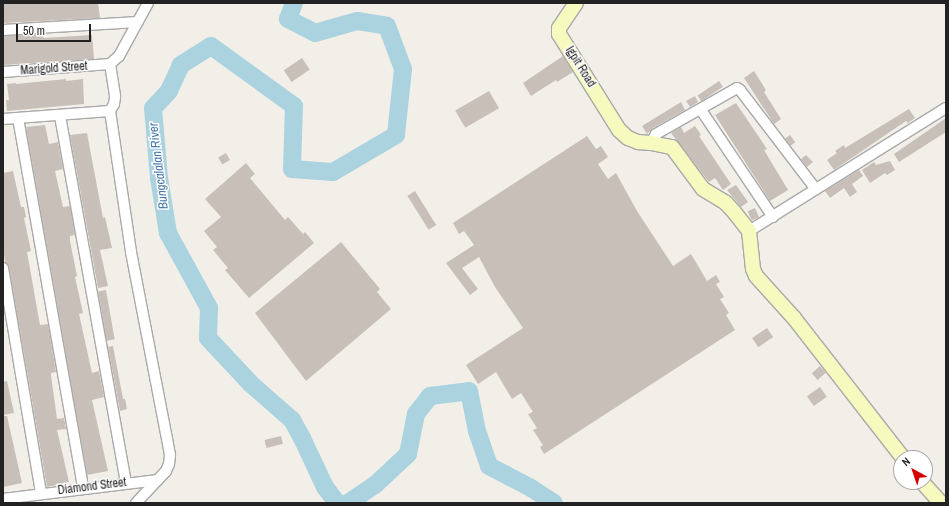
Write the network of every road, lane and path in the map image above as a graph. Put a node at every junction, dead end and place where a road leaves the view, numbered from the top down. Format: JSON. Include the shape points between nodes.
{"nodes":[{"id":1,"x":148,"y":3,"type":"edge"},
{"id":2,"x":576,"y":3,"type":"edge"},
{"id":3,"x":138,"y":22,"type":"junction"},
{"id":4,"x":3,"y":30,"type":"edge"},
{"id":5,"x":107,"y":65,"type":"junction"},
{"id":6,"x":3,"y":72,"type":"edge"},
{"id":7,"x":946,"y":108,"type":"edge"},
{"id":8,"x":701,"y":110,"type":"junction"},
{"id":9,"x":110,"y":111,"type":"junction"},
{"id":10,"x":60,"y":116,"type":"junction"},
{"id":11,"x":18,"y":118,"type":"junction"},
{"id":12,"x":3,"y":119,"type":"edge"},
{"id":13,"x":652,"y":143,"type":"junction"},
{"id":14,"x":815,"y":188,"type":"junction"},
{"id":15,"x":773,"y":217,"type":"junction"},
{"id":16,"x":749,"y":231,"type":"junction"},
{"id":17,"x":3,"y":268,"type":"edge"},
{"id":18,"x":897,"y":450,"type":"edge"},
{"id":19,"x":158,"y":480,"type":"junction"},
{"id":20,"x":126,"y":482,"type":"junction"},
{"id":21,"x":83,"y":488,"type":"junction"},
{"id":22,"x":929,"y":490,"type":"edge"},
{"id":23,"x":41,"y":493,"type":"junction"},
{"id":24,"x":3,"y":499,"type":"edge"},
{"id":25,"x":136,"y":503,"type":"edge"},
{"id":26,"x":940,"y":503,"type":"edge"}],
"edges":[{"from":1,"to":3,"type":"street"},
{"from":2,"to":13,"type":"street","name":"Igpit Road","via":[[559,28],[559,34],[619,130],[632,140]]},
{"from":3,"to":4,"type":"street"},
{"from":3,"to":5,"type":"street","via":[[119,56]]},
{"from":5,"to":6,"type":"street","name":"Marigold Street"},
{"from":5,"to":9,"type":"street","via":[[115,97]]},
{"from":7,"to":14,"type":"street"},
{"from":8,"to":13,"type":"street","via":[[656,134]]},
{"from":8,"to":14,"type":"street","via":[[732,90],[740,90]]},
{"from":8,"to":15,"type":"street"},
{"from":9,"to":10,"type":"street"},
{"from":9,"to":19,"type":"street","via":[[131,252],[168,440],[169,464]]},
{"from":10,"to":11,"type":"street"},
{"from":10,"to":20,"type":"street"},
{"from":11,"to":12,"type":"street"},
{"from":11,"to":21,"type":"street"},
{"from":13,"to":16,"type":"street","via":[[672,147],[703,189],[726,204]]},
{"from":14,"to":15,"type":"street"},
{"from":15,"to":16,"type":"street"},
{"from":16,"to":18,"type":"street","via":[[756,276],[794,318]]},
{"from":17,"to":23,"type":"street"},
{"from":19,"to":20,"type":"street","name":"Diamond Street"},
{"from":19,"to":25,"type":"street"},
{"from":20,"to":21,"type":"street","name":"Diamond Street"},
{"from":21,"to":23,"type":"street","name":"Diamond Street"},
{"from":22,"to":26,"type":"street"},
{"from":23,"to":24,"type":"street","name":"Diamond Street"}]}
